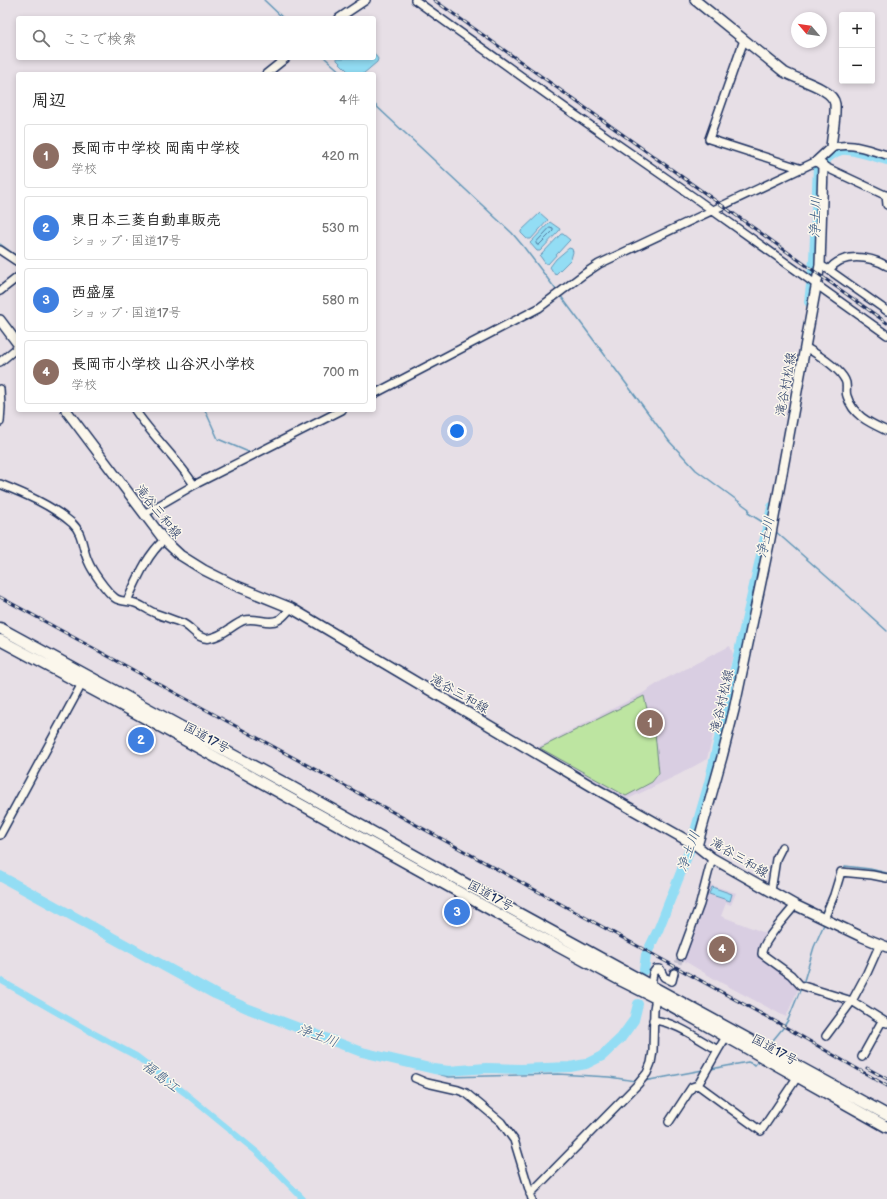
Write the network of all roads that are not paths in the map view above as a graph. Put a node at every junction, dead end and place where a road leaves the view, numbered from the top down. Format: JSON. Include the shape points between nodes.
{"nodes":[{"id":1,"x":366,"y":0,"type":"edge"},
{"id":2,"x":415,"y":0,"type":"edge"},
{"id":3,"x":695,"y":0,"type":"edge"},
{"id":4,"x":342,"y":16,"type":"edge"},
{"id":5,"x":744,"y":40,"type":"junction"},
{"id":6,"x":284,"y":60,"type":"edge"},
{"id":7,"x":268,"y":72,"type":"edge"},
{"id":8,"x":831,"y":148,"type":"junction"},
{"id":9,"x":887,"y":155,"type":"edge"},
{"id":10,"x":820,"y":163,"type":"junction"},
{"id":11,"x":802,"y":169,"type":"junction"},
{"id":12,"x":886,"y":196,"type":"edge"},
{"id":13,"x":887,"y":205,"type":"edge"},
{"id":14,"x":712,"y":212,"type":"junction"},
{"id":15,"x":0,"y":250,"type":"edge"},
{"id":16,"x":16,"y":261,"type":"edge"},
{"id":17,"x":820,"y":265,"type":"junction"},
{"id":18,"x":887,"y":266,"type":"edge"},
{"id":19,"x":829,"y":270,"type":"junction"},
{"id":20,"x":16,"y":278,"type":"edge"},
{"id":21,"x":816,"y":285,"type":"junction"},
{"id":22,"x":0,"y":291,"type":"edge"},
{"id":23,"x":887,"y":311,"type":"edge"},
{"id":24,"x":0,"y":320,"type":"edge"},
{"id":25,"x":887,"y":336,"type":"edge"},
{"id":26,"x":16,"y":341,"type":"edge"},
{"id":27,"x":805,"y":347,"type":"junction"},
{"id":28,"x":16,"y":349,"type":"edge"},
{"id":29,"x":0,"y":362,"type":"edge"},
{"id":30,"x":0,"y":389,"type":"edge"},
{"id":31,"x":376,"y":393,"type":"edge"},
{"id":32,"x":68,"y":412,"type":"edge"},
{"id":33,"x":136,"y":412,"type":"edge"},
{"id":34,"x":338,"y":412,"type":"edge"},
{"id":35,"x":0,"y":422,"type":"edge"},
{"id":36,"x":887,"y":431,"type":"edge"},
{"id":37,"x":0,"y":484,"type":"edge"},
{"id":38,"x":194,"y":486,"type":"junction"},
{"id":39,"x":144,"y":514,"type":"junction"},
{"id":40,"x":164,"y":540,"type":"junction"},
{"id":41,"x":127,"y":601,"type":"junction"},
{"id":42,"x":291,"y":608,"type":"junction"},
{"id":43,"x":0,"y":627,"type":"edge"},
{"id":44,"x":0,"y":640,"type":"edge"},
{"id":45,"x":87,"y":675,"type":"junction"},
{"id":46,"x":82,"y":684,"type":"junction"},
{"id":47,"x":0,"y":834,"type":"edge"},
{"id":48,"x":697,"y":846,"type":"junction"},
{"id":49,"x":782,"y":847,"type":"dead end"},
{"id":50,"x":712,"y":858,"type":"junction"},
{"id":51,"x":887,"y":878,"type":"edge"},
{"id":52,"x":771,"y":891,"type":"junction"},
{"id":53,"x":795,"y":906,"type":"junction"},
{"id":54,"x":824,"y":919,"type":"junction"},
{"id":55,"x":883,"y":945,"type":"edge"},
{"id":56,"x":681,"y":956,"type":"tunnel mouth"},
{"id":57,"x":674,"y":973,"type":"dead end"},
{"id":58,"x":651,"y":985,"type":"junction"},
{"id":59,"x":656,"y":998,"type":"junction"},
{"id":60,"x":852,"y":1001,"type":"junction"},
{"id":61,"x":653,"y":1020,"type":"junction"},
{"id":62,"x":885,"y":1022,"type":"edge"},
{"id":63,"x":826,"y":1036,"type":"dead end"},
{"id":64,"x":726,"y":1038,"type":"junction"},
{"id":65,"x":718,"y":1050,"type":"junction"},
{"id":66,"x":862,"y":1057,"type":"dead end"},
{"id":67,"x":798,"y":1076,"type":"junction"},
{"id":68,"x":415,"y":1078,"type":"dead end"},
{"id":69,"x":698,"y":1085,"type":"junction"},
{"id":70,"x":887,"y":1115,"type":"edge"},
{"id":71,"x":669,"y":1122,"type":"dead end"},
{"id":72,"x":887,"y":1127,"type":"edge"},
{"id":73,"x":531,"y":1196,"type":"edge"}],
"edges":[{"from":1,"to":4,"type":"street"},
{"from":2,"to":14,"type":"street"},
{"from":3,"to":5,"type":"main road"},
{"from":5,"to":8,"type":"main road","via":[[790,75],[822,89],[833,99],[835,113]]},
{"from":5,"to":11,"type":"street","via":[[709,139]]},
{"from":6,"to":7,"type":"street"},
{"from":8,"to":9,"type":"street","via":[[850,145]]},
{"from":8,"to":10,"type":"main road"},
{"from":10,"to":11,"type":"street"},
{"from":10,"to":12,"type":"street"},
{"from":10,"to":17,"type":"main road","name":"滝谷村松線"},
{"from":11,"to":14,"type":"street"},
{"from":12,"to":13,"type":"street"},
{"from":14,"to":21,"type":"street"},
{"from":14,"to":31,"type":"street","via":[[599,264],[533,311]]},
{"from":15,"to":16,"type":"street"},
{"from":17,"to":19,"type":"street"},
{"from":17,"to":21,"type":"main road","name":"滝谷村松線"},
{"from":18,"to":19,"type":"street","via":[[873,259],[854,257],[835,263]]},
{"from":19,"to":23,"type":"street"},
{"from":20,"to":22,"type":"street"},
{"from":21,"to":25,"type":"street"},
{"from":21,"to":27,"type":"main road","name":"滝谷村松線"},
{"from":24,"to":26,"type":"main road"},
{"from":27,"to":36,"type":"street","via":[[829,364],[845,380],[849,402],[858,416]]},
{"from":27,"to":48,"type":"main road","name":"滝谷村松線","via":[[773,523],[734,710]]},
{"from":28,"to":29,"type":"street"},
{"from":30,"to":35,"type":"street"},
{"from":32,"to":39,"type":"main road","name":"滝谷三和線"},
{"from":33,"to":38,"type":"street"},
{"from":34,"to":38,"type":"street"},
{"from":37,"to":41,"type":"street","via":[[20,491],[72,523],[80,534],[88,561],[101,581],[115,598]]},
{"from":38,"to":39,"type":"street"},
{"from":39,"to":40,"type":"main road","name":"滝谷三和線"},
{"from":40,"to":41,"type":"street","via":[[152,553]]},
{"from":40,"to":42,"type":"main road","name":"滝谷三和線","via":[[180,555],[204,570]]},
{"from":41,"to":42,"type":"street","via":[[189,626],[200,637],[205,638],[219,635],[249,619],[278,621]]},
{"from":42,"to":48,"type":"main road","name":"滝谷三和線"},
{"from":43,"to":45,"type":"highway","name":"国道17号"},
{"from":44,"to":46,"type":"highway","name":"国道17号"},
{"from":45,"to":46,"type":"street"},
{"from":45,"to":58,"type":"highway","name":"国道17号"},
{"from":46,"to":47,"type":"street"},
{"from":46,"to":59,"type":"highway","name":"国道17号"},
{"from":48,"to":50,"type":"main road","name":"滝谷三和線"},
{"from":49,"to":52,"type":"street","via":[[776,859]]},
{"from":50,"to":52,"type":"main road","name":"滝谷三和線"},
{"from":50,"to":56,"type":"street","via":[[700,904]]},
{"from":51,"to":54,"type":"street","via":[[841,872]]},
{"from":52,"to":53,"type":"main road","name":"滝谷三和線"},
{"from":53,"to":54,"type":"main road","name":"滝谷三和線"},
{"from":53,"to":60,"type":"street","via":[[767,941],[762,954],[791,975],[800,985]]},
{"from":54,"to":55,"type":"main road","name":"滝谷三和線"},
{"from":55,"to":60,"type":"street"},
{"from":57,"to":58,"type":"street","via":[[672,981],[664,977],[660,969],[656,969]]},
{"from":58,"to":70,"type":"highway","name":"国道17号"},
{"from":59,"to":61,"type":"street"},
{"from":59,"to":64,"type":"highway","name":"国道17号"},
{"from":60,"to":62,"type":"street"},
{"from":60,"to":63,"type":"street"},
{"from":61,"to":65,"type":"street","via":[[680,1028]]},
{"from":61,"to":73,"type":"street","via":[[652,1057],[641,1081]]},
{"from":62,"to":66,"type":"street"},
{"from":64,"to":65,"type":"street"},
{"from":64,"to":67,"type":"highway","name":"国道17号"},
{"from":65,"to":69,"type":"street"},
{"from":67,"to":69,"type":"street","via":[[761,1132]]},
{"from":67,"to":72,"type":"highway","name":"国道17号"},
{"from":68,"to":73,"type":"street","via":[[466,1093],[501,1122],[514,1140]]},
{"from":69,"to":71,"type":"street","via":[[692,1087]]}]}
